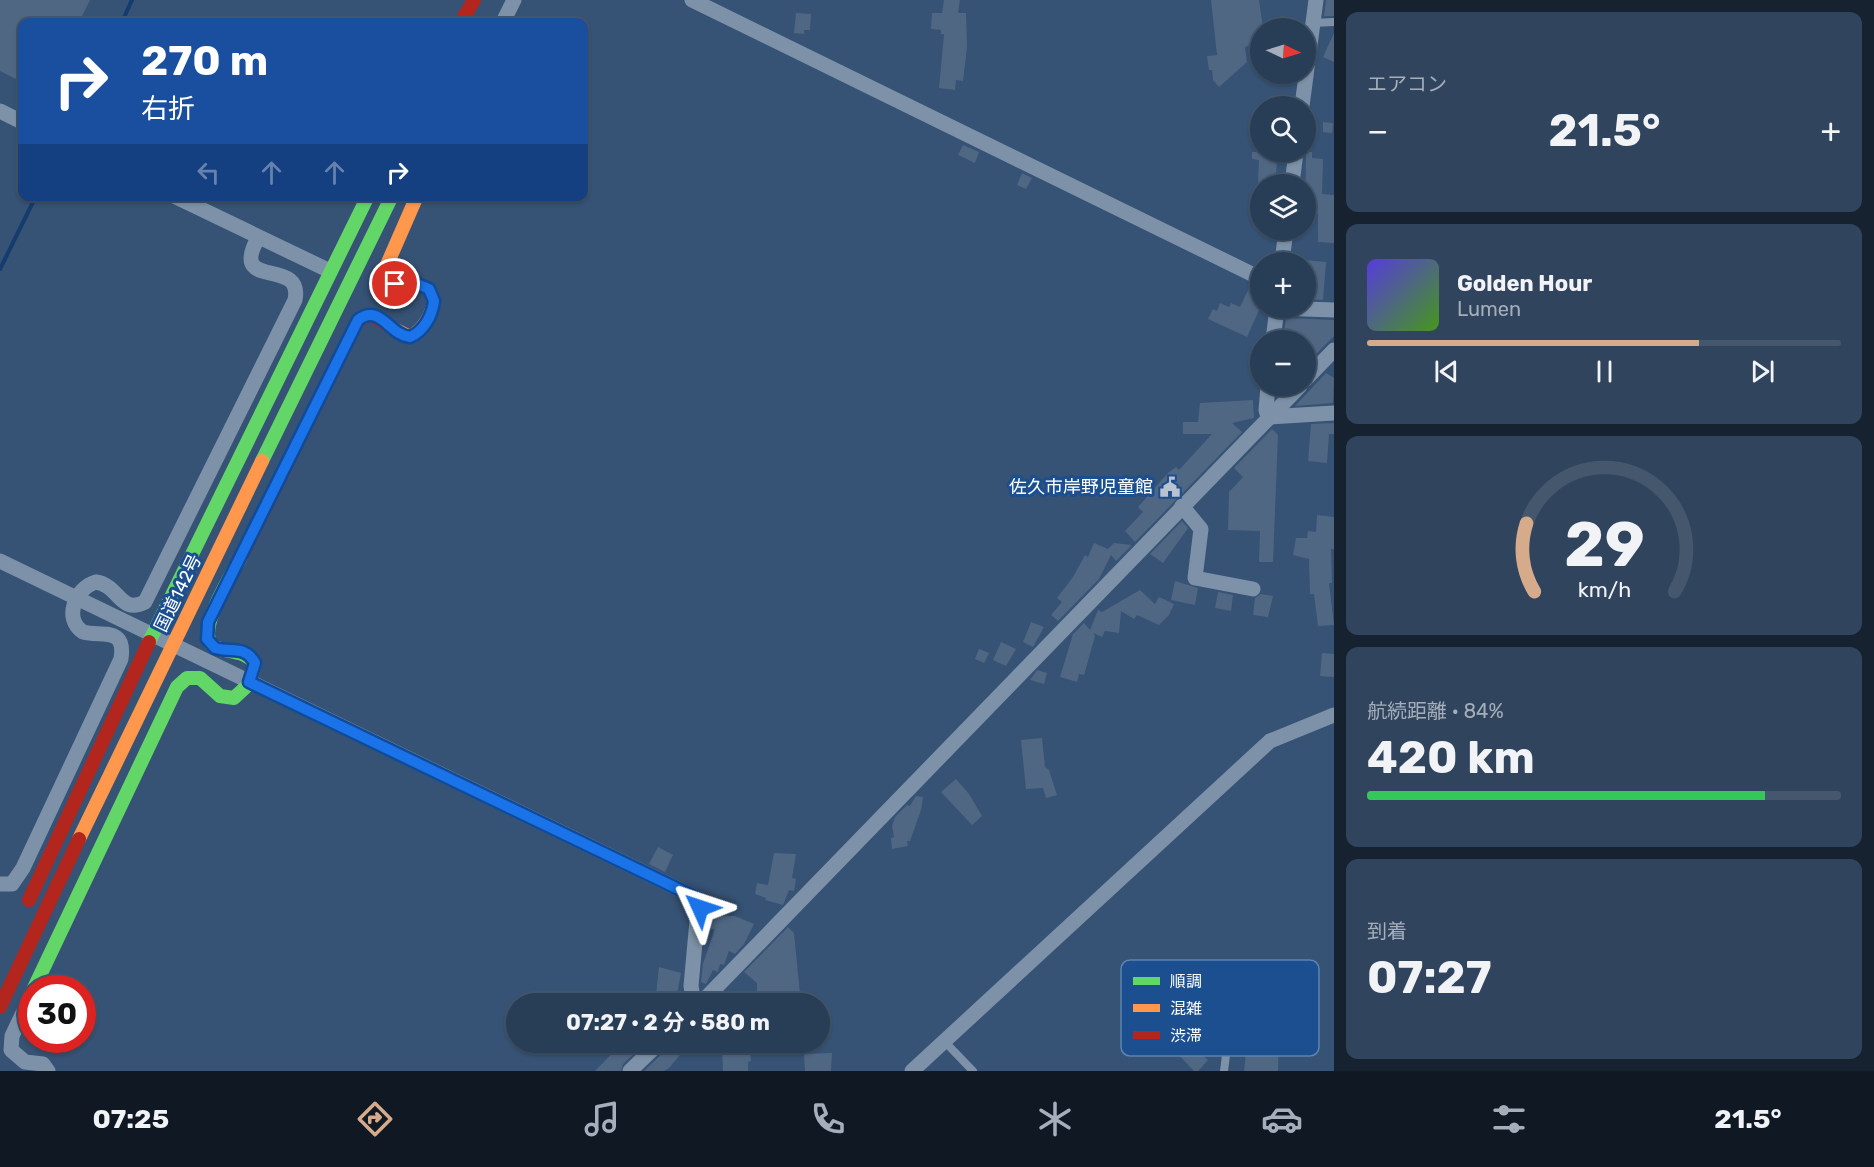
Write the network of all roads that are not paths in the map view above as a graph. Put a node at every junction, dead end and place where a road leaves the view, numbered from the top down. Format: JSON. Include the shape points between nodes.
{"nodes":[{"id":1,"x":474,"y":0,"type":"edge"},
{"id":2,"x":487,"y":0,"type":"edge"},
{"id":3,"x":514,"y":0,"type":"edge"},
{"id":4,"x":692,"y":0,"type":"edge"},
{"id":5,"x":1316,"y":0,"type":"edge"},
{"id":6,"x":463,"y":18,"type":"edge"},
{"id":7,"x":478,"y":18,"type":"edge"},
{"id":8,"x":505,"y":18,"type":"edge"},
{"id":9,"x":1314,"y":18,"type":"edge"},
{"id":10,"x":1334,"y":22,"type":"edge"},
{"id":11,"x":1316,"y":23,"type":"edge"},
{"id":12,"x":0,"y":111,"type":"edge"},
{"id":13,"x":18,"y":120,"type":"edge"},
{"id":14,"x":184,"y":201,"type":"edge"},
{"id":15,"x":365,"y":201,"type":"edge"},
{"id":16,"x":390,"y":201,"type":"edge"},
{"id":17,"x":415,"y":201,"type":"edge"},
{"id":18,"x":258,"y":238,"type":"junction"},
{"id":19,"x":330,"y":271,"type":"junction"},
{"id":20,"x":1250,"y":273,"type":"edge"},
{"id":21,"x":1316,"y":309,"type":"edge"},
{"id":22,"x":1334,"y":310,"type":"edge"},
{"id":23,"x":1334,"y":350,"type":"edge"},
{"id":24,"x":1316,"y":369,"type":"edge"},
{"id":25,"x":1267,"y":396,"type":"edge"},
{"id":26,"x":1290,"y":396,"type":"edge"},
{"id":27,"x":1334,"y":413,"type":"edge"},
{"id":28,"x":1268,"y":417,"type":"junction"},
{"id":29,"x":1182,"y":506,"type":"junction"},
{"id":30,"x":0,"y":561,"type":"edge"},
{"id":31,"x":1253,"y":588,"type":"dead end"},
{"id":32,"x":77,"y":598,"type":"junction"},
{"id":33,"x":153,"y":634,"type":"junction"},
{"id":34,"x":172,"y":644,"type":"junction"},
{"id":35,"x":249,"y":682,"type":"junction"},
{"id":36,"x":1334,"y":715,"type":"edge"},
{"id":37,"x":23,"y":868,"type":"junction"},
{"id":38,"x":40,"y":876,"type":"junction"},
{"id":39,"x":0,"y":884,"type":"edge"},
{"id":40,"x":25,"y":908,"type":"dead end"},
{"id":41,"x":40,"y":975,"type":"edge"},
{"id":42,"x":692,"y":993,"type":"edge"},
{"id":43,"x":711,"y":993,"type":"edge"},
{"id":44,"x":0,"y":1007,"type":"edge"},
{"id":45,"x":18,"y":1023,"type":"edge"},
{"id":46,"x":945,"y":1042,"type":"junction"},
{"id":47,"x":649,"y":1053,"type":"edge"},
{"id":48,"x":1226,"y":1056,"type":"edge"},
{"id":49,"x":48,"y":1071,"type":"edge"},
{"id":50,"x":630,"y":1071,"type":"edge"},
{"id":51,"x":912,"y":1071,"type":"edge"},
{"id":52,"x":973,"y":1071,"type":"edge"},
{"id":53,"x":1224,"y":1071,"type":"edge"}],
"edges":[{"from":1,"to":6,"type":"main road"},
{"from":2,"to":7,"type":"main road"},
{"from":3,"to":8,"type":"street"},
{"from":4,"to":20,"type":"street"},
{"from":5,"to":9,"type":"street"},
{"from":10,"to":11,"type":"lane"},
{"from":12,"to":13,"type":"street"},
{"from":14,"to":18,"type":"street"},
{"from":15,"to":19,"type":"main road","name":"国道142号"},
{"from":16,"to":34,"type":"main road","name":"国道142号"},
{"from":17,"to":35,"type":"main road","via":[[386,267],[395,284],[417,284],[429,289],[434,301],[428,320],[422,330],[410,337],[397,334],[375,315],[358,320],[208,622],[207,639],[215,648],[243,650],[252,657],[255,670]]},
{"from":18,"to":19,"type":"street"},
{"from":18,"to":32,"type":"street","via":[[251,261],[263,274],[287,277],[297,292],[295,300],[150,596],[130,607],[122,603],[110,586],[96,582],[84,588]]},
{"from":19,"to":33,"type":"main road","name":"国道142号"},
{"from":21,"to":22,"type":"street"},
{"from":23,"to":24,"type":"street"},
{"from":25,"to":28,"type":"street"},
{"from":26,"to":28,"type":"street"},
{"from":27,"to":28,"type":"street"},
{"from":28,"to":29,"type":"street"},
{"from":29,"to":31,"type":"street","via":[[1201,530],[1195,578]]},
{"from":29,"to":43,"type":"street"},
{"from":30,"to":32,"type":"street"},
{"from":32,"to":33,"type":"street"},
{"from":32,"to":37,"type":"street","via":[[72,615],[74,624],[83,632],[114,636],[121,646],[121,659]]},
{"from":33,"to":34,"type":"street"},
{"from":33,"to":38,"type":"main road","name":"国道142号"},
{"from":34,"to":35,"type":"street"},
{"from":34,"to":44,"type":"main road","name":"国道142号"},
{"from":35,"to":41,"type":"main road","via":[[234,699],[220,696],[205,681],[194,677],[177,687]]},
{"from":35,"to":42,"type":"street","via":[[699,899]]},
{"from":36,"to":46,"type":"street","via":[[1270,741]]},
{"from":37,"to":38,"type":"street"},
{"from":37,"to":39,"type":"street","via":[[12,884]]},
{"from":38,"to":40,"type":"main road","name":"国道142号"},
{"from":45,"to":49,"type":"street","via":[[11,1050],[18,1058],[43,1064]]},
{"from":46,"to":51,"type":"street"},
{"from":46,"to":52,"type":"lane"},
{"from":47,"to":50,"type":"street"},
{"from":48,"to":53,"type":"lane"}]}
